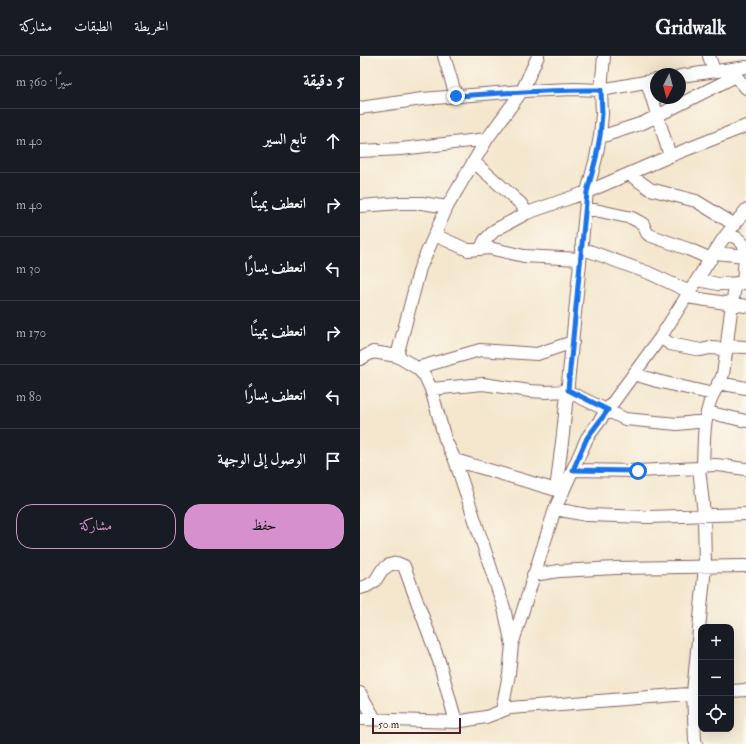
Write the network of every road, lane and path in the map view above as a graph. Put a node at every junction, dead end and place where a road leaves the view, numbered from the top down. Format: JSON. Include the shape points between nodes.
{"nodes":[{"id":1,"x":444,"y":56,"type":"edge"},
{"id":2,"x":538,"y":56,"type":"edge"},
{"id":3,"x":604,"y":56,"type":"edge"},
{"id":4,"x":709,"y":56,"type":"edge"},
{"id":5,"x":746,"y":67,"type":"edge"},
{"id":6,"x":714,"y":71,"type":"junction"},
{"id":7,"x":734,"y":73,"type":"junction"},
{"id":8,"x":686,"y":75,"type":"edge"},
{"id":9,"x":650,"y":81,"type":"edge"},
{"id":10,"x":746,"y":88,"type":"edge"},
{"id":11,"x":601,"y":90,"type":"junction"},
{"id":12,"x":522,"y":91,"type":"junction"},
{"id":13,"x":456,"y":96,"type":"junction"},
{"id":14,"x":655,"y":104,"type":"edge"},
{"id":15,"x":360,"y":108,"type":"edge"},
{"id":16,"x":657,"y":115,"type":"junction"},
{"id":17,"x":746,"y":126,"type":"edge"},
{"id":18,"x":600,"y":137,"type":"junction"},
{"id":19,"x":487,"y":139,"type":"junction"},
{"id":20,"x":360,"y":151,"type":"edge"},
{"id":21,"x":670,"y":156,"type":"junction"},
{"id":22,"x":474,"y":162,"type":"junction"},
{"id":23,"x":629,"y":174,"type":"junction"},
{"id":24,"x":587,"y":192,"type":"junction"},
{"id":25,"x":360,"y":206,"type":"edge"},
{"id":26,"x":447,"y":206,"type":"junction"},
{"id":27,"x":586,"y":208,"type":"junction"},
{"id":28,"x":746,"y":210,"type":"edge"},
{"id":29,"x":527,"y":213,"type":"junction"},
{"id":30,"x":735,"y":224,"type":"junction"},
{"id":31,"x":727,"y":234,"type":"junction"},
{"id":32,"x":435,"y":235,"type":"junction"},
{"id":33,"x":481,"y":248,"type":"junction"},
{"id":34,"x":581,"y":253,"type":"junction"},
{"id":35,"x":746,"y":254,"type":"edge"},
{"id":36,"x":713,"y":256,"type":"junction"},
{"id":37,"x":698,"y":280,"type":"junction"},
{"id":38,"x":742,"y":283,"type":"edge"},
{"id":39,"x":688,"y":294,"type":"junction"},
{"id":40,"x":732,"y":304,"type":"junction"},
{"id":41,"x":746,"y":306,"type":"edge"},
{"id":42,"x":661,"y":337,"type":"junction"},
{"id":43,"x":573,"y":342,"type":"junction"},
{"id":44,"x":746,"y":347,"type":"edge"},
{"id":45,"x":726,"y":348,"type":"junction"},
{"id":46,"x":397,"y":356,"type":"junction"},
{"id":47,"x":360,"y":359,"type":"edge"},
{"id":48,"x":418,"y":368,"type":"junction"},
{"id":49,"x":634,"y":374,"type":"junction"},
{"id":50,"x":718,"y":383,"type":"junction"},
{"id":51,"x":746,"y":388,"type":"edge"},
{"id":52,"x":431,"y":389,"type":"junction"},
{"id":53,"x":568,"y":390,"type":"junction"},
{"id":54,"x":712,"y":394,"type":"junction"},
{"id":55,"x":608,"y":410,"type":"junction"},
{"id":56,"x":706,"y":417,"type":"junction"},
{"id":57,"x":746,"y":421,"type":"edge"},
{"id":58,"x":455,"y":460,"type":"junction"},
{"id":59,"x":701,"y":467,"type":"junction"},
{"id":60,"x":746,"y":469,"type":"edge"},
{"id":61,"x":573,"y":470,"type":"junction"},
{"id":62,"x":559,"y":491,"type":"junction"},
{"id":63,"x":555,"y":509,"type":"junction"},
{"id":64,"x":704,"y":514,"type":"junction"},
{"id":65,"x":746,"y":514,"type":"edge"},
{"id":66,"x":705,"y":566,"type":"junction"},
{"id":67,"x":746,"y":566,"type":"edge"},
{"id":68,"x":533,"y":575,"type":"junction"},
{"id":69,"x":360,"y":588,"type":"edge"},
{"id":70,"x":512,"y":645,"type":"junction"},
{"id":71,"x":746,"y":690,"type":"edge"},
{"id":72,"x":734,"y":691,"type":"edge"},
{"id":73,"x":360,"y":693,"type":"edge"},
{"id":74,"x":697,"y":693,"type":"edge"},
{"id":75,"x":502,"y":710,"type":"junction"},
{"id":76,"x":360,"y":719,"type":"edge"},
{"id":77,"x":374,"y":719,"type":"junction"},
{"id":78,"x":456,"y":722,"type":"junction"},
{"id":79,"x":696,"y":744,"type":"edge"}],
"edges":[{"from":1,"to":13,"type":"street"},
{"from":2,"to":12,"type":"street"},
{"from":3,"to":11,"type":"street"},
{"from":4,"to":6,"type":"street"},
{"from":5,"to":7,"type":"street"},
{"from":6,"to":7,"type":"street"},
{"from":6,"to":8,"type":"street"},
{"from":7,"to":10,"type":"street"},
{"from":7,"to":16,"type":"street"},
{"from":9,"to":11,"type":"street"},
{"from":11,"to":12,"type":"street"},
{"from":11,"to":18,"type":"street"},
{"from":12,"to":13,"type":"street"},
{"from":12,"to":19,"type":"street"},
{"from":13,"to":15,"type":"street"},
{"from":14,"to":16,"type":"street"},
{"from":16,"to":18,"type":"street","via":[[643,123]]},
{"from":16,"to":21,"type":"street"},
{"from":17,"to":21,"type":"street"},
{"from":18,"to":24,"type":"street"},
{"from":19,"to":20,"type":"street"},
{"from":19,"to":22,"type":"street"},
{"from":21,"to":23,"type":"street"},
{"from":22,"to":26,"type":"street"},
{"from":22,"to":29,"type":"street"},
{"from":23,"to":24,"type":"street"},
{"from":23,"to":30,"type":"street","via":[[650,188],[696,201]]},
{"from":24,"to":27,"type":"street"},
{"from":24,"to":29,"type":"street"},
{"from":25,"to":26,"type":"street","via":[[408,203]]},
{"from":26,"to":32,"type":"street"},
{"from":27,"to":34,"type":"street"},
{"from":27,"to":36,"type":"street","via":[[632,218],[643,224],[649,235]]},
{"from":28,"to":30,"type":"street"},
{"from":29,"to":33,"type":"street","via":[[495,230]]},
{"from":30,"to":31,"type":"street"},
{"from":31,"to":35,"type":"street","via":[[742,241]]},
{"from":31,"to":36,"type":"street"},
{"from":32,"to":33,"type":"street","via":[[468,250]]},
{"from":32,"to":46,"type":"street","via":[[420,268]]},
{"from":33,"to":34,"type":"street","via":[[524,256]]},
{"from":34,"to":39,"type":"street","via":[[649,273]]},
{"from":34,"to":43,"type":"street"},
{"from":35,"to":36,"type":"street"},
{"from":35,"to":38,"type":"street"},
{"from":36,"to":37,"type":"street"},
{"from":37,"to":38,"type":"street","via":[[718,284]]},
{"from":37,"to":39,"type":"street"},
{"from":38,"to":40,"type":"street"},
{"from":39,"to":40,"type":"street"},
{"from":39,"to":42,"type":"street"},
{"from":40,"to":41,"type":"street"},
{"from":40,"to":45,"type":"street"},
{"from":42,"to":45,"type":"street","via":[[670,344],[704,350]]},
{"from":42,"to":49,"type":"street"},
{"from":43,"to":48,"type":"street","via":[[537,354],[480,350]]},
{"from":43,"to":53,"type":"street"},
{"from":44,"to":45,"type":"street"},
{"from":45,"to":50,"type":"street","via":[[722,376]]},
{"from":46,"to":47,"type":"street","via":[[373,352]]},
{"from":46,"to":48,"type":"street"},
{"from":48,"to":52,"type":"street"},
{"from":49,"to":54,"type":"street"},
{"from":49,"to":55,"type":"street"},
{"from":50,"to":51,"type":"street"},
{"from":50,"to":54,"type":"street"},
{"from":52,"to":53,"type":"street","via":[[483,384],[530,391]]},
{"from":52,"to":58,"type":"street","via":[[445,439]]},
{"from":53,"to":55,"type":"street"},
{"from":53,"to":62,"type":"street"},
{"from":54,"to":56,"type":"street"},
{"from":55,"to":56,"type":"street","via":[[625,419],[677,424]]},
{"from":55,"to":61,"type":"street","via":[[587,438]]},
{"from":56,"to":57,"type":"street"},
{"from":56,"to":59,"type":"street"},
{"from":58,"to":62,"type":"street"},
{"from":58,"to":70,"type":"street","via":[[504,608]]},
{"from":59,"to":60,"type":"street"},
{"from":59,"to":61,"type":"street","via":[[638,471]]},
{"from":59,"to":64,"type":"street"},
{"from":61,"to":62,"type":"street"},
{"from":62,"to":63,"type":"street"},
{"from":63,"to":64,"type":"street","via":[[587,515],[648,517]]},
{"from":63,"to":68,"type":"street"},
{"from":64,"to":65,"type":"street"},
{"from":64,"to":66,"type":"street"},
{"from":66,"to":67,"type":"street"},
{"from":66,"to":68,"type":"street","via":[[602,568]]},
{"from":66,"to":74,"type":"street"},
{"from":68,"to":70,"type":"street"},
{"from":69,"to":78,"type":"street","via":[[375,581],[382,570],[389,566],[397,563],[404,566],[439,661]]},
{"from":70,"to":75,"type":"street"},
{"from":71,"to":72,"type":"street"},
{"from":73,"to":77,"type":"street"},
{"from":74,"to":75,"type":"street","via":[[541,704]]},
{"from":74,"to":79,"type":"street","via":[[694,740]]},
{"from":75,"to":78,"type":"street","via":[[486,717]]},
{"from":76,"to":77,"type":"street"},
{"from":77,"to":78,"type":"street"}]}
